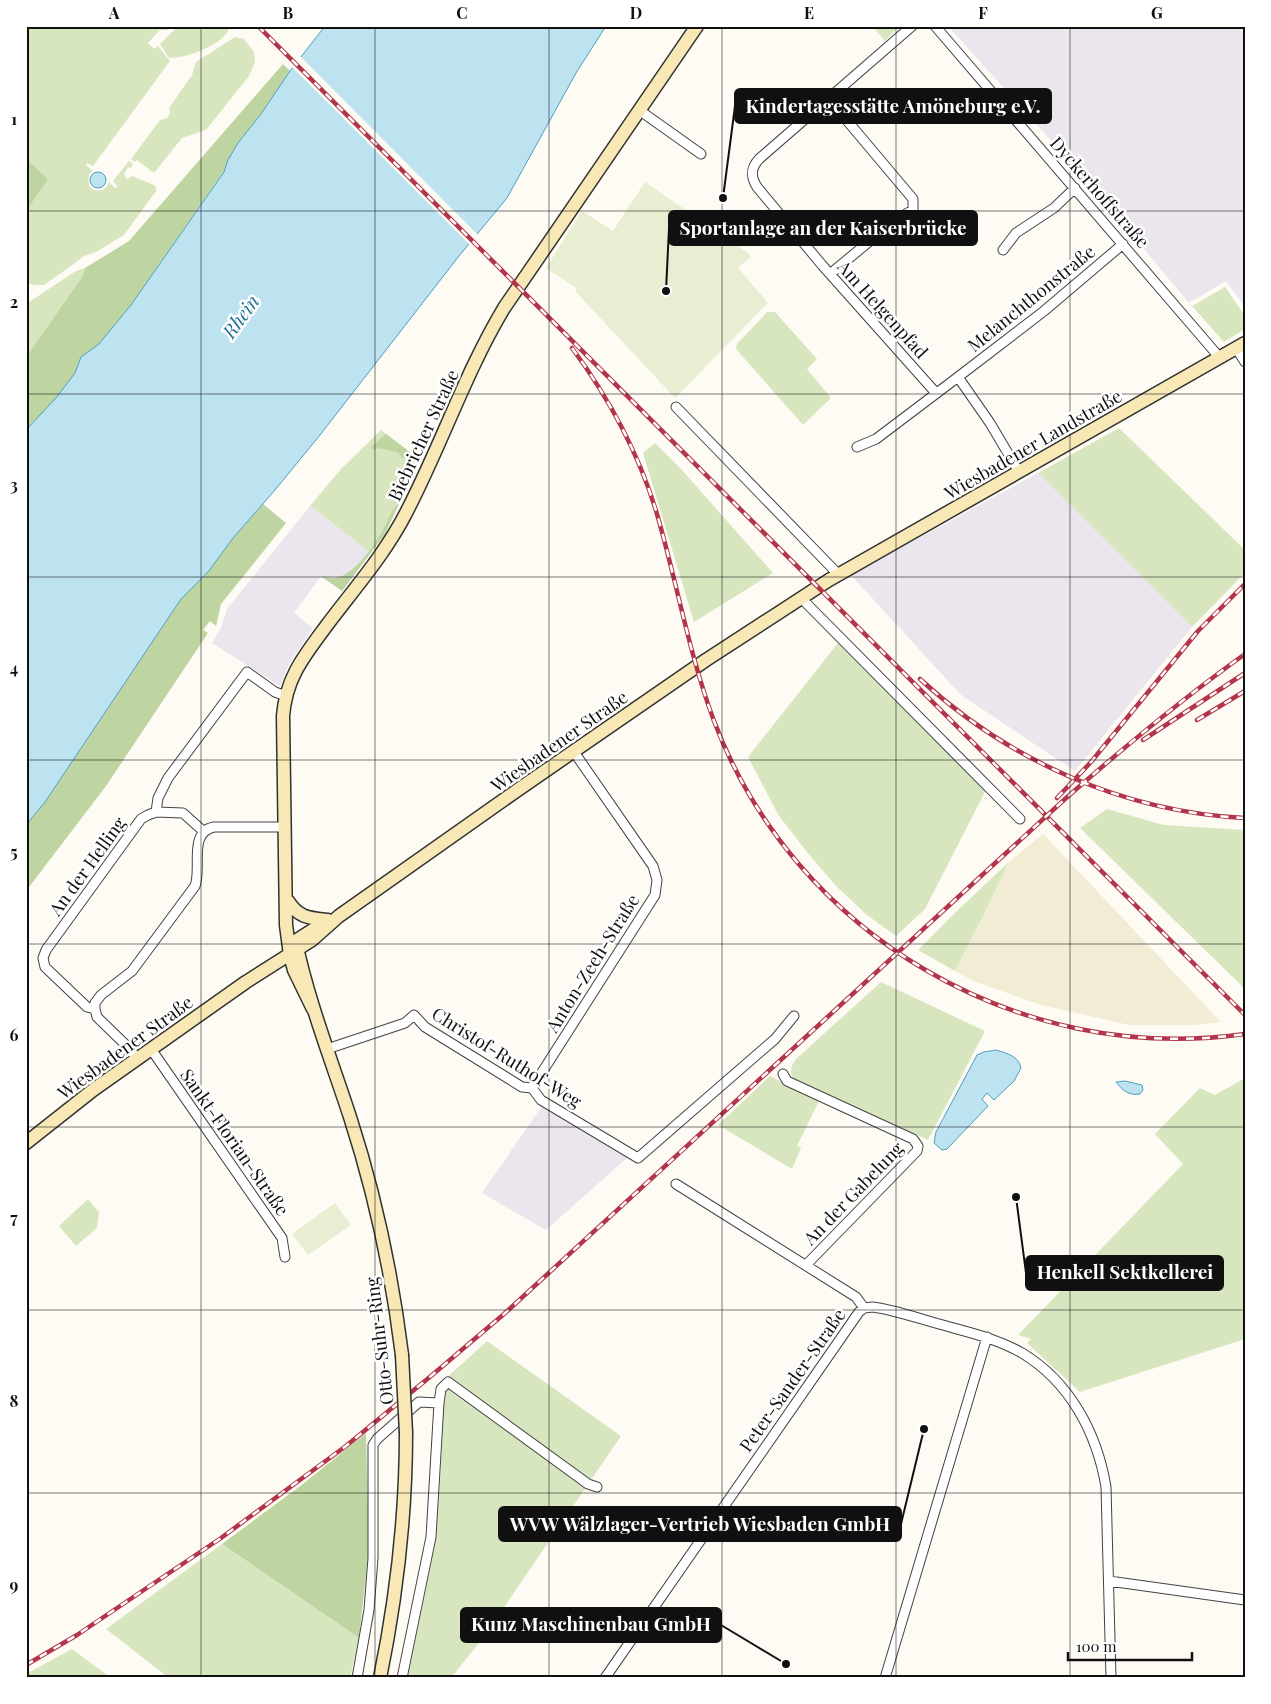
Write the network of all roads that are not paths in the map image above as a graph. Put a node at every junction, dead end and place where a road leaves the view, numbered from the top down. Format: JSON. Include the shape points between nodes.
{"nodes":[{"id":1,"x":697,"y":26,"type":"edge"},
{"id":2,"x":912,"y":26,"type":"edge"},
{"id":3,"x":935,"y":26,"type":"edge"},
{"id":4,"x":828,"y":98,"type":"junction"},
{"id":5,"x":639,"y":110,"type":"junction"},
{"id":6,"x":701,"y":154,"type":"dead end"},
{"id":7,"x":1075,"y":188,"type":"junction"},
{"id":8,"x":1123,"y":244,"type":"junction"},
{"id":9,"x":1003,"y":250,"type":"dead end"},
{"id":10,"x":830,"y":274,"type":"junction"},
{"id":11,"x":1240,"y":346,"type":"edge"},
{"id":12,"x":1220,"y":358,"type":"junction"},
{"id":13,"x":1245,"y":362,"type":"edge"},
{"id":14,"x":958,"y":377,"type":"junction"},
{"id":15,"x":936,"y":393,"type":"junction"},
{"id":16,"x":676,"y":407,"type":"dead end"},
{"id":17,"x":857,"y":447,"type":"dead end"},
{"id":18,"x":1019,"y":472,"type":"junction"},
{"id":19,"x":834,"y":577,"type":"junction"},
{"id":20,"x":801,"y":598,"type":"junction"},
{"id":21,"x":286,"y":696,"type":"junction"},
{"id":22,"x":574,"y":752,"type":"junction"},
{"id":23,"x":156,"y":812,"type":"junction"},
{"id":24,"x":1020,"y":819,"type":"dead end"},
{"id":25,"x":284,"y":827,"type":"junction"},
{"id":26,"x":203,"y":831,"type":"junction"},
{"id":27,"x":287,"y":895,"type":"junction"},
{"id":28,"x":335,"y":918,"type":"junction"},
{"id":29,"x":293,"y":948,"type":"junction"},
{"id":30,"x":265,"y":969,"type":"junction"},
{"id":31,"x":297,"y":978,"type":"junction"},
{"id":32,"x":246,"y":982,"type":"junction"},
{"id":33,"x":95,"y":1009,"type":"junction"},
{"id":34,"x":313,"y":1009,"type":"junction"},
{"id":35,"x":794,"y":1016,"type":"dead end"},
{"id":36,"x":151,"y":1049,"type":"junction"},
{"id":37,"x":327,"y":1049,"type":"junction"},
{"id":38,"x":137,"y":1059,"type":"junction"},
{"id":39,"x":783,"y":1074,"type":"dead end"},
{"id":40,"x":532,"y":1088,"type":"junction"},
{"id":41,"x":26,"y":1143,"type":"edge"},
{"id":42,"x":676,"y":1184,"type":"dead end"},
{"id":43,"x":285,"y":1257,"type":"dead end"},
{"id":44,"x":806,"y":1265,"type":"junction"},
{"id":45,"x":864,"y":1308,"type":"junction"},
{"id":46,"x":987,"y":1337,"type":"junction"},
{"id":47,"x":439,"y":1403,"type":"junction"},
{"id":48,"x":597,"y":1488,"type":"dead end"},
{"id":49,"x":1109,"y":1581,"type":"junction"},
{"id":50,"x":1245,"y":1600,"type":"edge"},
{"id":51,"x":608,"y":1677,"type":"edge"},
{"id":52,"x":357,"y":1678,"type":"edge"},
{"id":53,"x":380,"y":1678,"type":"edge"},
{"id":54,"x":402,"y":1678,"type":"edge"},
{"id":55,"x":885,"y":1678,"type":"edge"},
{"id":56,"x":1110,"y":1678,"type":"edge"}],
"edges":[{"from":1,"to":5,"type":"street","name":"Biebricher Straße"},
{"from":2,"to":4,"type":"street"},
{"from":3,"to":7,"type":"street","name":"Dyckerhoffstraße"},
{"from":4,"to":10,"type":"street","name":"Am Helgenpfad","via":[[754,164],[752,175],[757,187]]},
{"from":4,"to":10,"type":"street","via":[[913,199],[913,210],[894,221]]},
{"from":5,"to":6,"type":"street"},
{"from":5,"to":21,"type":"street","name":"Biebricher Straße","via":[[494,324],[398,527],[382,554],[300,662]]},
{"from":7,"to":8,"type":"street","name":"Dyckerhoffstraße"},
{"from":7,"to":9,"type":"street","via":[[1054,208],[1016,233]]},
{"from":8,"to":12,"type":"street","name":"Dyckerhoffstraße"},
{"from":8,"to":14,"type":"street","name":"Melanchthonstraße","via":[[1044,311]]},
{"from":10,"to":15,"type":"street","name":"Am Helgenpfad"},
{"from":11,"to":12,"type":"street","name":"Wiesbadener Landstraße"},
{"from":11,"to":13,"type":"street"},
{"from":12,"to":18,"type":"street","name":"Wiesbadener Landstraße"},
{"from":14,"to":15,"type":"street","name":"Melanchthonstraße"},
{"from":14,"to":18,"type":"street"},
{"from":15,"to":17,"type":"street","name":"Melanchthonstraße","via":[[876,439]]},
{"from":16,"to":19,"type":"street"},
{"from":18,"to":19,"type":"street","name":"Wiesbadener Landstraße"},
{"from":19,"to":20,"type":"street","name":"Wiesbadener Straße"},
{"from":20,"to":22,"type":"street","name":"Wiesbadener Straße"},
{"from":20,"to":24,"type":"street"},
{"from":21,"to":23,"type":"street","via":[[247,672],[168,778],[158,798]]},
{"from":21,"to":25,"type":"street","name":"Biebricher Straße","via":[[283,716]]},
{"from":22,"to":28,"type":"street","name":"Wiesbadener Straße"},
{"from":22,"to":40,"type":"street","name":"Anton-Zeeh-Straße","via":[[653,866],[657,880],[655,894]]},
{"from":23,"to":26,"type":"street","via":[[183,813]]},
{"from":23,"to":33,"type":"street","name":"An der Helling","via":[[142,819],[44,954],[49,971],[87,1007]]},
{"from":25,"to":26,"type":"street","via":[[214,827]]},
{"from":25,"to":27,"type":"street","name":"Biebricher Straße"},
{"from":26,"to":33,"type":"street","via":[[198,843],[198,880],[195,886],[132,971],[97,998]]},
{"from":27,"to":28,"type":"street","via":[[296,911],[305,918]]},
{"from":27,"to":29,"type":"street","name":"Biebricher Straße","via":[[286,925]]},
{"from":28,"to":29,"type":"street","name":"Wiesbadener Straße"},
{"from":29,"to":30,"type":"street","name":"Wiesbadener Straße"},
{"from":29,"to":31,"type":"street","name":"Otto-Suhr-Ring"},
{"from":29,"to":32,"type":"street","name":"Wiesbadener Straße","via":[[260,965]]},
{"from":29,"to":34,"type":"street","name":"Otto-Suhr-Ring"},
{"from":30,"to":31,"type":"street","via":[[283,970]]},
{"from":30,"to":32,"type":"street","name":"Wiesbadener Straße"},
{"from":31,"to":34,"type":"street","name":"Otto-Suhr-Ring"},
{"from":32,"to":36,"type":"street","name":"Wiesbadener Straße"},
{"from":33,"to":38,"type":"street","name":"An der Helling","via":[[97,1017]]},
{"from":34,"to":37,"type":"street","name":"Otto-Suhr-Ring"},
{"from":35,"to":40,"type":"street","name":"Christof-Ruthof-Weg","via":[[775,1039],[638,1158],[541,1100]]},
{"from":36,"to":38,"type":"street","name":"Wiesbadener Straße"},
{"from":36,"to":43,"type":"street","name":"Sankt-Florian-Straße","via":[[282,1238]]},
{"from":37,"to":40,"type":"street","name":"Christof-Ruthof-Weg","via":[[405,1022],[414,1015],[425,1027],[522,1088]]},
{"from":37,"to":53,"type":"street","name":"Otto-Suhr-Ring","bridge":true,"via":[[371,1190],[395,1302],[402,1355],[405,1502],[392,1621]]},
{"from":38,"to":41,"type":"street","name":"Wiesbadener Straße"},
{"from":39,"to":44,"type":"street","name":"An der Gabelung","via":[[787,1081],[913,1139],[918,1146],[917,1152]]},
{"from":42,"to":44,"type":"street","name":"An der Gabelung"},
{"from":44,"to":45,"type":"street","name":"An der Gabelung","via":[[856,1297]]},
{"from":45,"to":46,"type":"street","name":"Peter-Sander-Straße","via":[[878,1308]]},
{"from":45,"to":51,"type":"street","name":"Peter-Sander-Straße"},
{"from":46,"to":49,"type":"street","name":"Peter-Sander-Straße","via":[[1022,1354],[1050,1375],[1072,1400],[1086,1423],[1094,1440],[1106,1487]]},
{"from":46,"to":55,"type":"street"},
{"from":47,"to":48,"type":"street","via":[[441,1389],[448,1382]]},
{"from":47,"to":52,"type":"street","via":[[419,1402],[373,1445],[373,1558],[369,1610]]},
{"from":47,"to":54,"type":"street","via":[[431,1537]]},
{"from":49,"to":50,"type":"street"},
{"from":49,"to":56,"type":"street","name":"Peter-Sander-Straße"}]}
